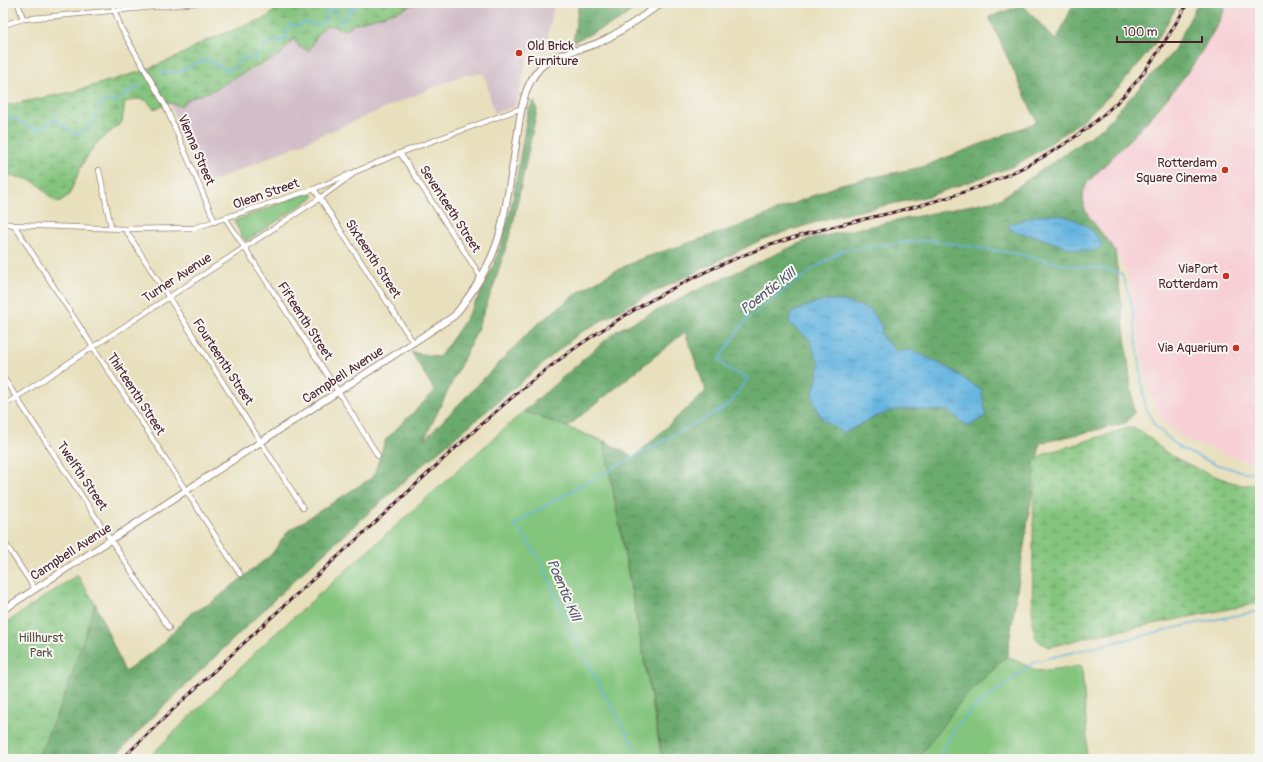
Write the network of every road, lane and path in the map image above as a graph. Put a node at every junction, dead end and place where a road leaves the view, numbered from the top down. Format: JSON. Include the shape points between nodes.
{"nodes":[{"id":1,"x":18,"y":3,"type":"edge"},
{"id":2,"x":112,"y":3,"type":"edge"},
{"id":3,"x":196,"y":3,"type":"edge"},
{"id":4,"x":662,"y":3,"type":"edge"},
{"id":5,"x":114,"y":11,"type":"junction"},
{"id":6,"x":23,"y":20,"type":"junction"},
{"id":7,"x":3,"y":25,"type":"edge"},
{"id":8,"x":522,"y":108,"type":"junction"},
{"id":9,"x":400,"y":153,"type":"junction"},
{"id":10,"x":361,"y":168,"type":"junction"},
{"id":11,"x":99,"y":170,"type":"dead end"},
{"id":12,"x":314,"y":189,"type":"junction"},
{"id":13,"x":320,"y":198,"type":"junction"},
{"id":14,"x":226,"y":219,"type":"junction"},
{"id":15,"x":215,"y":222,"type":"junction"},
{"id":16,"x":3,"y":223,"type":"edge"},
{"id":17,"x":14,"y":225,"type":"junction"},
{"id":18,"x":111,"y":227,"type":"junction"},
{"id":19,"x":124,"y":229,"type":"junction"},
{"id":20,"x":244,"y":248,"type":"junction"},
{"id":21,"x":481,"y":277,"type":"junction"},
{"id":22,"x":167,"y":298,"type":"junction"},
{"id":23,"x":413,"y":342,"type":"junction"},
{"id":24,"x":92,"y":346,"type":"junction"},
{"id":25,"x":3,"y":377,"type":"edge"},
{"id":26,"x":338,"y":391,"type":"junction"},
{"id":27,"x":16,"y":397,"type":"junction"},
{"id":28,"x":3,"y":406,"type":"edge"},
{"id":29,"x":261,"y":442,"type":"junction"},
{"id":30,"x":378,"y":456,"type":"dead end"},
{"id":31,"x":186,"y":491,"type":"junction"},
{"id":32,"x":303,"y":508,"type":"dead end"},
{"id":33,"x":111,"y":539,"type":"junction"},
{"id":34,"x":3,"y":540,"type":"edge"},
{"id":35,"x":240,"y":574,"type":"dead end"},
{"id":36,"x":35,"y":589,"type":"junction"},
{"id":37,"x":3,"y":610,"type":"edge"},
{"id":38,"x":169,"y":628,"type":"dead end"}],
"edges":[{"from":1,"to":6,"type":"street"},
{"from":2,"to":5,"type":"street","name":"Vienna Street"},
{"from":3,"to":5,"type":"street"},
{"from":4,"to":8,"type":"street","name":"Campbell Avenue","via":[[621,31],[597,43],[556,56],[545,64],[528,86]]},
{"from":5,"to":6,"type":"street"},
{"from":5,"to":15,"type":"street","name":"Vienna Street","via":[[121,28],[156,87]]},
{"from":6,"to":7,"type":"street"},
{"from":8,"to":9,"type":"street","name":"Olean Street"},
{"from":8,"to":21,"type":"street","name":"Campbell Avenue","via":[[501,230]]},
{"from":9,"to":10,"type":"street","name":"Olean Street"},
{"from":9,"to":21,"type":"street","name":"Seventeeth Street"},
{"from":10,"to":12,"type":"street","name":"Olean Street"},
{"from":10,"to":13,"type":"street","name":"Turner Avenue"},
{"from":11,"to":18,"type":"street"},
{"from":12,"to":13,"type":"street","name":"Sixteenth Street"},
{"from":12,"to":14,"type":"street","name":"Olean Street"},
{"from":13,"to":20,"type":"street","name":"Turner Avenue"},
{"from":13,"to":23,"type":"street","name":"Sixteenth Street"},
{"from":14,"to":15,"type":"street","name":"Olean Street"},
{"from":14,"to":20,"type":"street","name":"Fifteenth Street"},
{"from":15,"to":19,"type":"street","name":"Olean Street","via":[[194,228]]},
{"from":16,"to":17,"type":"street","name":"Olean Street"},
{"from":17,"to":18,"type":"street","name":"Olean Street"},
{"from":17,"to":24,"type":"street","name":"Thirteenth Street"},
{"from":18,"to":19,"type":"street","name":"Olean Street"},
{"from":19,"to":22,"type":"street","name":"Fourteenth Street"},
{"from":20,"to":22,"type":"street","name":"Turner Avenue"},
{"from":20,"to":26,"type":"street","name":"Fifteenth Street"},
{"from":21,"to":23,"type":"street","name":"Campbell Avenue","via":[[454,316]]},
{"from":22,"to":24,"type":"street","name":"Turner Avenue"},
{"from":22,"to":29,"type":"street","name":"Fourteenth Street"},
{"from":23,"to":26,"type":"street","name":"Campbell Avenue"},
{"from":24,"to":27,"type":"street","name":"Turner Avenue"},
{"from":24,"to":31,"type":"street","name":"Thirteenth Street"},
{"from":25,"to":27,"type":"street","name":"Twelfth Street"},
{"from":26,"to":29,"type":"street","name":"Campbell Avenue"},
{"from":26,"to":30,"type":"street","name":"Fifteenth Street"},
{"from":27,"to":28,"type":"street","name":"Turner Avenue"},
{"from":27,"to":33,"type":"street","name":"Twelfth Street"},
{"from":29,"to":31,"type":"street","name":"Campbell Avenue"},
{"from":29,"to":32,"type":"street","name":"Fourteenth Street"},
{"from":31,"to":33,"type":"street","name":"Campbell Avenue"},
{"from":31,"to":35,"type":"street","name":"Thirteenth Street"},
{"from":33,"to":36,"type":"street","name":"Campbell Avenue"},
{"from":33,"to":38,"type":"street","name":"Twelfth Street"},
{"from":34,"to":36,"type":"street"},
{"from":36,"to":37,"type":"street","name":"Campbell Avenue"}]}
